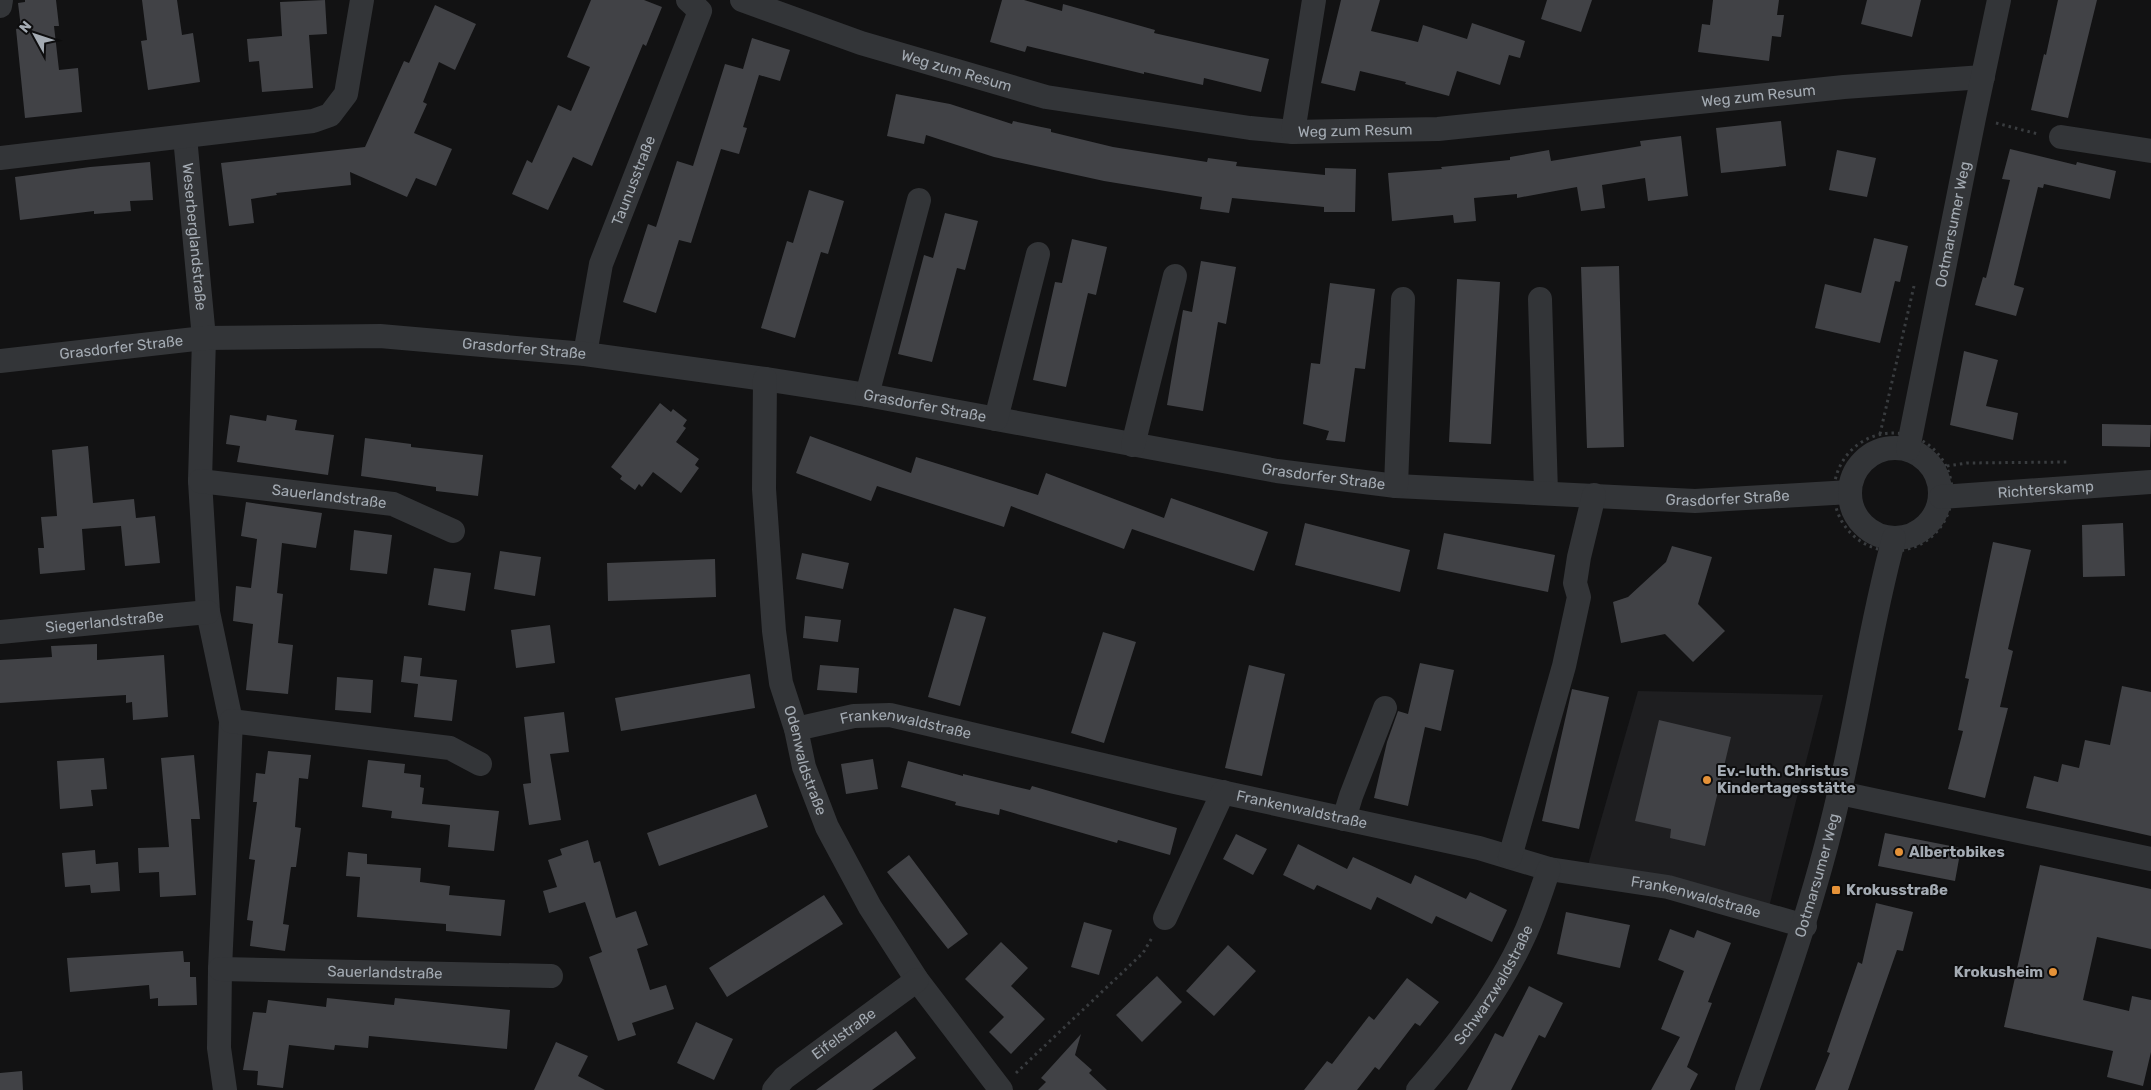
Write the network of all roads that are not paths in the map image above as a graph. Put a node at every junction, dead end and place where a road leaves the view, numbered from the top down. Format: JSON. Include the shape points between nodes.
{"nodes":[{"id":1,"x":1,"y":0,"type":"edge"},
{"id":2,"x":362,"y":0,"type":"edge"},
{"id":3,"x":742,"y":0,"type":"edge"},
{"id":4,"x":1314,"y":0,"type":"edge"},
{"id":5,"x":2000,"y":0,"type":"edge"},
{"id":6,"x":0,"y":6,"type":"edge"},
{"id":7,"x":694,"y":6,"type":"edge"},
{"id":8,"x":1983,"y":77,"type":"junction"},
{"id":9,"x":1293,"y":132,"type":"junction"},
{"id":10,"x":185,"y":137,"type":"junction"},
{"id":11,"x":2061,"y":137,"type":"road end"},
{"id":12,"x":2151,"y":151,"type":"edge"},
{"id":13,"x":0,"y":158,"type":"edge"},
{"id":14,"x":919,"y":200,"type":"dead end"},
{"id":15,"x":1038,"y":254,"type":"dead end"},
{"id":16,"x":1175,"y":276,"type":"dead end"},
{"id":17,"x":1403,"y":299,"type":"dead end"},
{"id":18,"x":1540,"y":299,"type":"dead end"},
{"id":19,"x":204,"y":338,"type":"junction"},
{"id":20,"x":585,"y":354,"type":"junction"},
{"id":21,"x":0,"y":361,"type":"edge"},
{"id":22,"x":765,"y":379,"type":"junction"},
{"id":23,"x":867,"y":395,"type":"junction"},
{"id":24,"x":996,"y":419,"type":"junction"},
{"id":25,"x":1909,"y":442,"type":"junction"},
{"id":26,"x":1133,"y":444,"type":"junction"},
{"id":27,"x":200,"y":481,"type":"junction"},
{"id":28,"x":2151,"y":482,"type":"edge"},
{"id":29,"x":1396,"y":486,"type":"junction"},
{"id":30,"x":1546,"y":492,"type":"junction"},
{"id":31,"x":1842,"y":493,"type":"junction"},
{"id":32,"x":1594,"y":495,"type":"junction"},
{"id":33,"x":1947,"y":497,"type":"junction"},
{"id":34,"x":453,"y":531,"type":"dead end"},
{"id":35,"x":1892,"y":545,"type":"junction"},
{"id":36,"x":208,"y":612,"type":"junction"},
{"id":37,"x":0,"y":632,"type":"edge"},
{"id":38,"x":1385,"y":708,"type":"dead end"},
{"id":39,"x":231,"y":721,"type":"junction"},
{"id":40,"x":796,"y":728,"type":"junction"},
{"id":41,"x":480,"y":764,"type":"dead end"},
{"id":42,"x":1223,"y":792,"type":"junction"},
{"id":43,"x":1840,"y":793,"type":"junction"},
{"id":44,"x":1344,"y":819,"type":"junction"},
{"id":45,"x":1510,"y":857,"type":"junction"},
{"id":46,"x":2151,"y":858,"type":"edge"},
{"id":47,"x":1549,"y":868,"type":"junction"},
{"id":48,"x":1165,"y":918,"type":"road end"},
{"id":49,"x":1805,"y":926,"type":"junction"},
{"id":50,"x":220,"y":969,"type":"junction"},
{"id":51,"x":551,"y":976,"type":"dead end"},
{"id":52,"x":917,"y":980,"type":"junction"},
{"id":53,"x":1000,"y":1089,"type":"edge"},
{"id":54,"x":225,"y":1090,"type":"edge"},
{"id":55,"x":774,"y":1090,"type":"edge"},
{"id":56,"x":1418,"y":1090,"type":"edge"},
{"id":57,"x":1747,"y":1090,"type":"edge"}],
"edges":[{"from":1,"to":6,"type":"street"},
{"from":2,"to":10,"type":"street","via":[[346,94],[330,115],[313,121]]},
{"from":3,"to":9,"type":"street","name":"Weg zum Resum","via":[[861,43],[1046,97]]},
{"from":4,"to":9,"type":"street"},
{"from":5,"to":8,"type":"street","name":"Ootmarsumer Weg"},
{"from":7,"to":20,"type":"street","name":"Taunusstraße","via":[[601,264]]},
{"from":8,"to":9,"type":"street","name":"Weg zum Resum","via":[[1844,87],[1438,128]]},
{"from":8,"to":25,"type":"street","name":"Ootmarsumer Weg"},
{"from":10,"to":13,"type":"street"},
{"from":10,"to":19,"type":"street","name":"Weserberglandstraße"},
{"from":11,"to":12,"type":"street"},
{"from":14,"to":23,"type":"street"},
{"from":15,"to":24,"type":"street"},
{"from":16,"to":26,"type":"street"},
{"from":17,"to":29,"type":"street"},
{"from":18,"to":30,"type":"street"},
{"from":19,"to":20,"type":"street","name":"Grasdorfer Straße","via":[[380,336]]},
{"from":19,"to":21,"type":"street","name":"Grasdorfer Straße"},
{"from":19,"to":27,"type":"street"},
{"from":20,"to":22,"type":"street","name":"Grasdorfer Straße"},
{"from":22,"to":23,"type":"street","name":"Grasdorfer Straße"},
{"from":22,"to":40,"type":"street","name":"Odenwaldstraße","via":[[767,556],[782,683]]},
{"from":23,"to":24,"type":"street","name":"Grasdorfer Straße"},
{"from":24,"to":26,"type":"street","name":"Grasdorfer Straße"},
{"from":25,"to":31,"type":"street","via":[[1876,452],[1862,462]]},
{"from":25,"to":33,"type":"street","via":[[1929,462]]},
{"from":26,"to":29,"type":"street","name":"Grasdorfer Straße","via":[[1277,471]]},
{"from":27,"to":34,"type":"street","name":"Sauerlandstraße","via":[[393,504]]},
{"from":27,"to":36,"type":"street"},
{"from":28,"to":33,"type":"street","name":"Richterskamp"},
{"from":29,"to":30,"type":"street","name":"Grasdorfer Straße"},
{"from":30,"to":32,"type":"street","name":"Grasdorfer Straße"},
{"from":31,"to":32,"type":"street","name":"Grasdorfer Straße","via":[[1695,502]]},
{"from":31,"to":35,"type":"street","via":[[1863,524]]},
{"from":32,"to":45,"type":"street","via":[[1579,558],[1575,582],[1579,597],[1564,666]]},
{"from":33,"to":35,"type":"street","via":[[1925,527]]},
{"from":35,"to":43,"type":"street","name":"Ootmarsumer Weg"},
{"from":36,"to":37,"type":"street","name":"Siegerlandstraße"},
{"from":36,"to":39,"type":"street"},
{"from":38,"to":44,"type":"street"},
{"from":39,"to":41,"type":"street","via":[[450,748]]},
{"from":39,"to":50,"type":"street"},
{"from":40,"to":42,"type":"street","name":"Frankenwaldstraße","via":[[854,716],[890,715]]},
{"from":40,"to":52,"type":"street","name":"Odenwaldstraße","via":[[804,767],[827,827],[870,907]]},
{"from":42,"to":44,"type":"street","name":"Frankenwaldstraße"},
{"from":42,"to":48,"type":"street"},
{"from":43,"to":46,"type":"street"},
{"from":43,"to":49,"type":"street","name":"Ootmarsumer Weg"},
{"from":44,"to":45,"type":"street","name":"Frankenwaldstraße"},
{"from":45,"to":47,"type":"street","name":"Frankenwaldstraße"},
{"from":47,"to":49,"type":"street","name":"Frankenwaldstraße","via":[[1668,887]]},
{"from":47,"to":56,"type":"street","name":"Schwarzwaldstraße","via":[[1523,937],[1500,980],[1448,1056]]},
{"from":49,"to":57,"type":"street","name":"Ootmarsumer Weg"},
{"from":50,"to":51,"type":"street","name":"Sauerlandstraße"},
{"from":50,"to":54,"type":"street","via":[[220,1048]]},
{"from":52,"to":53,"type":"street","name":"Odenwaldstraße"},
{"from":52,"to":55,"type":"street","name":"Eifelstraße","via":[[784,1078]]}]}
